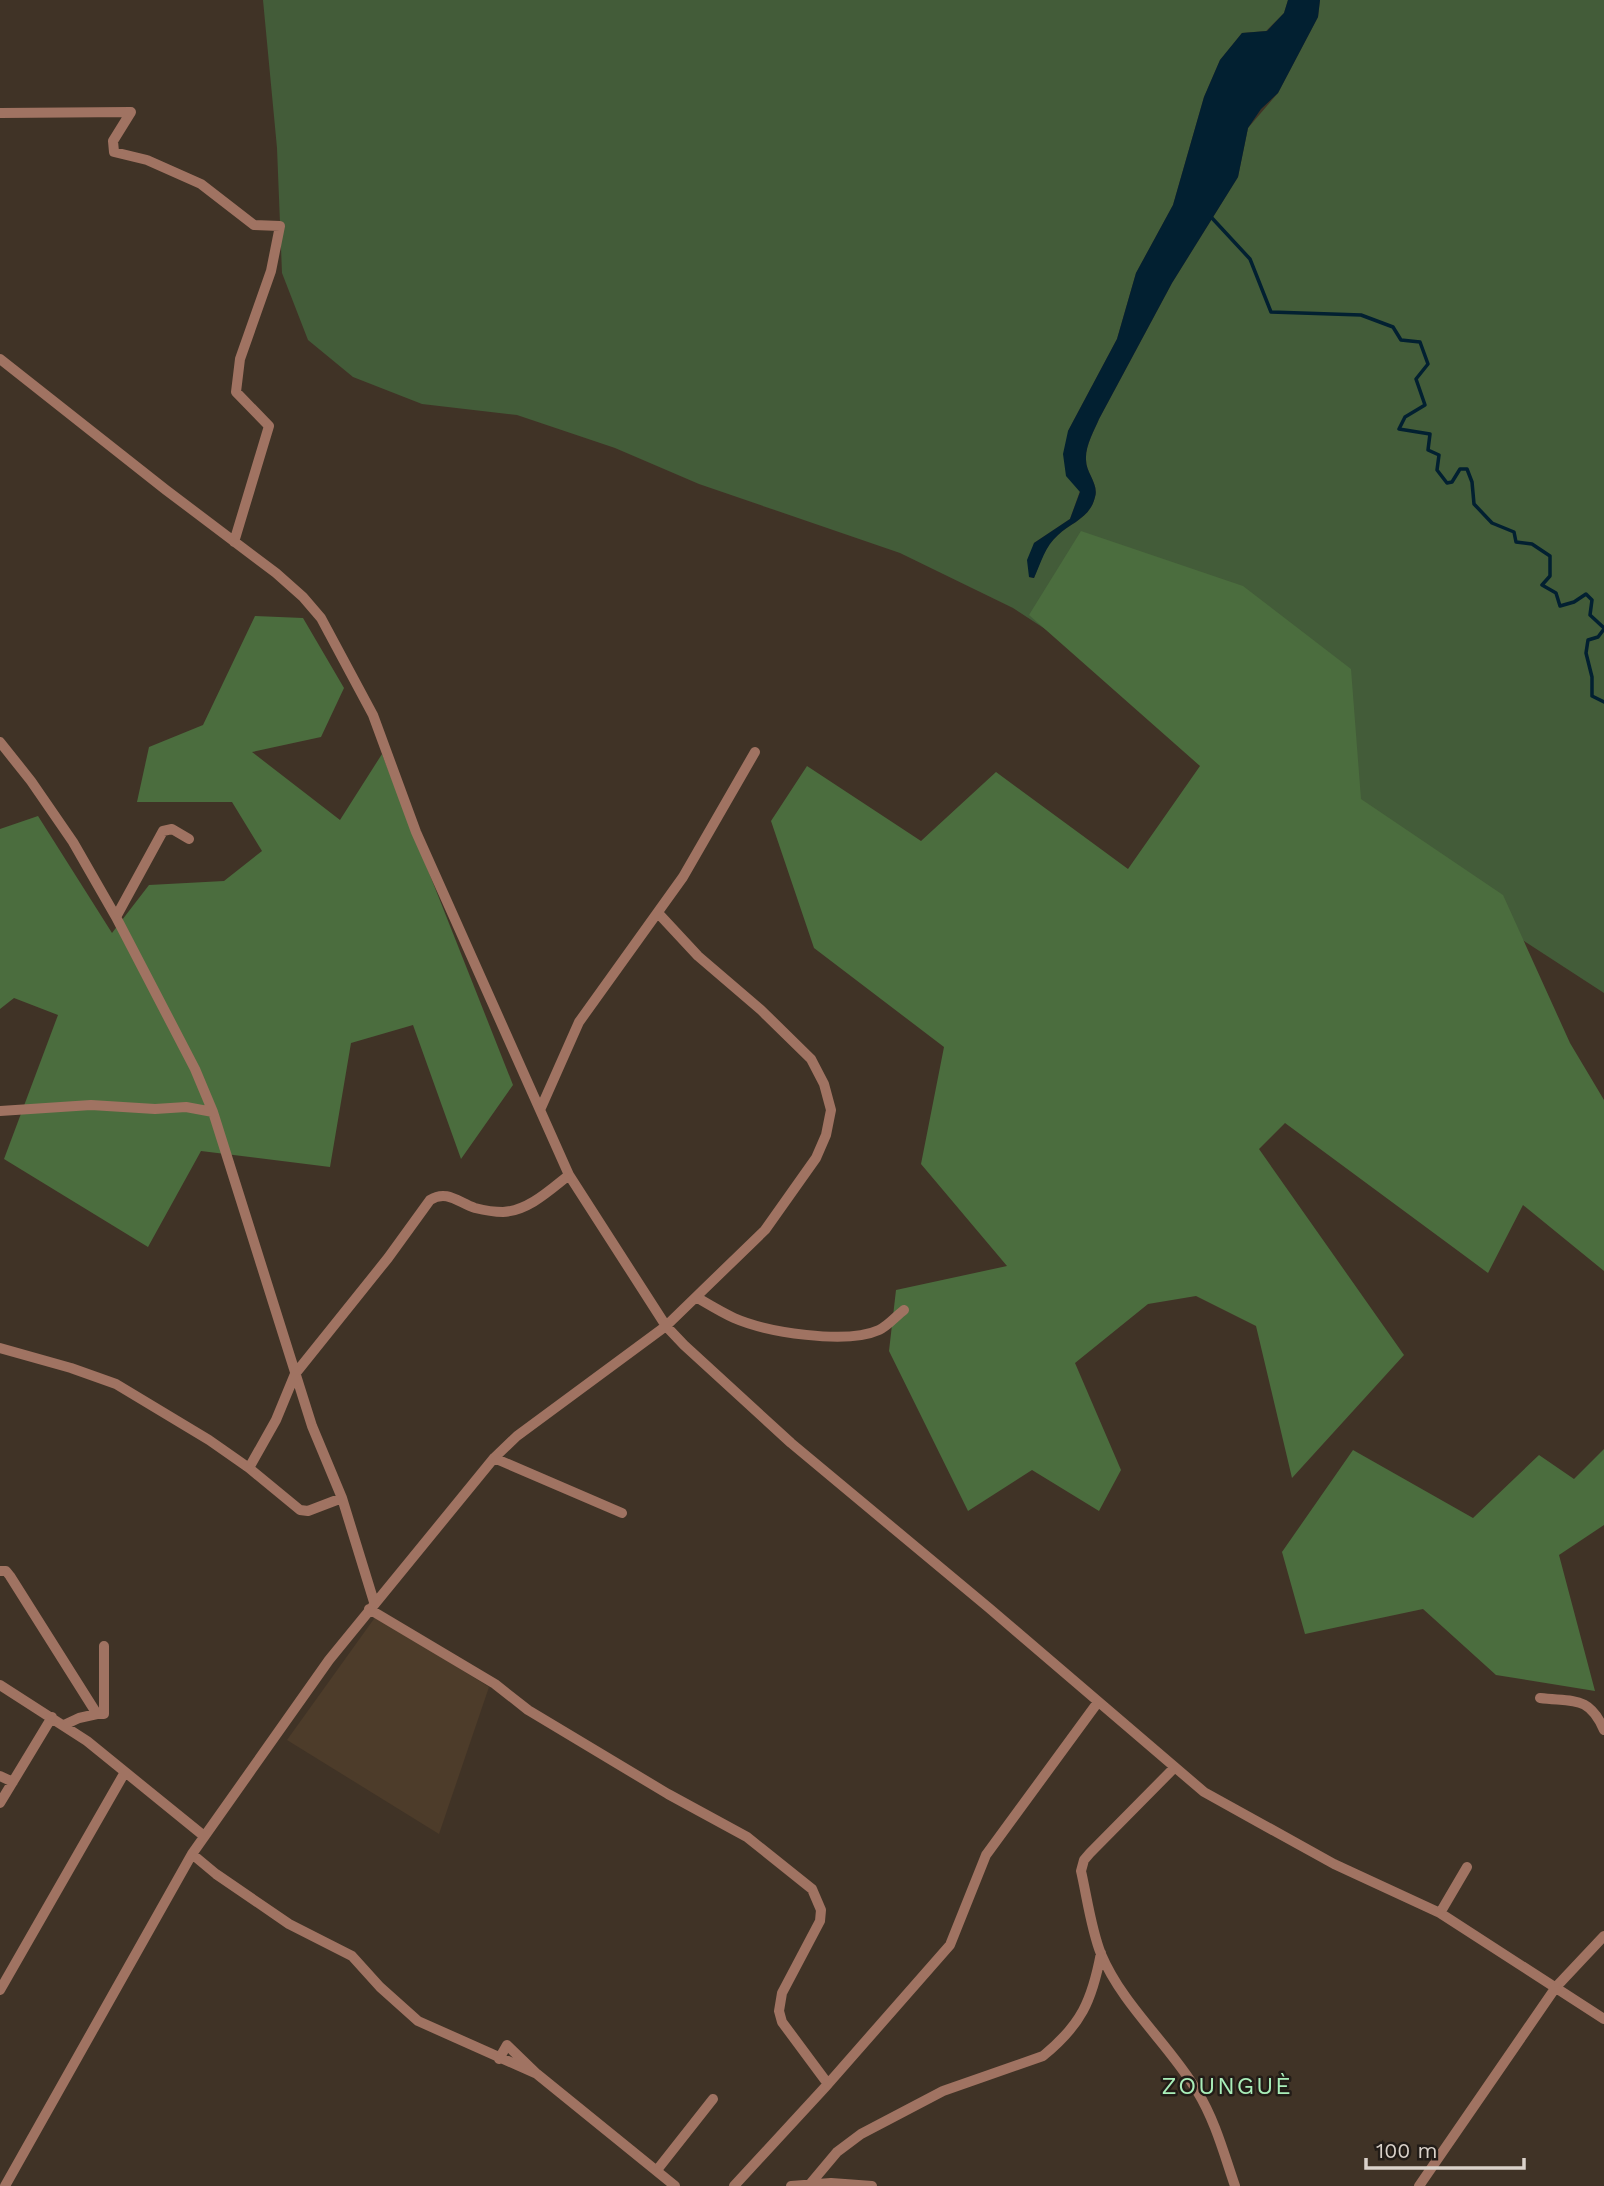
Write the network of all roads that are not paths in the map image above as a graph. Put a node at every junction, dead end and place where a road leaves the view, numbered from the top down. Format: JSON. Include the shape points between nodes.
{"nodes":[{"id":1,"x":0,"y":113,"type":"edge"},
{"id":2,"x":0,"y":359,"type":"edge"},
{"id":3,"x":234,"y":542,"type":"junction"},
{"id":4,"x":0,"y":742,"type":"edge"},
{"id":5,"x":755,"y":752,"type":"dead end"},
{"id":6,"x":189,"y":839,"type":"dead end"},
{"id":7,"x":659,"y":913,"type":"junction"},
{"id":8,"x":116,"y":917,"type":"junction"},
{"id":9,"x":540,"y":1110,"type":"junction"},
{"id":10,"x":0,"y":1111,"type":"edge"},
{"id":11,"x":213,"y":1112,"type":"junction"},
{"id":12,"x":569,"y":1175,"type":"junction"},
{"id":13,"x":696,"y":1297,"type":"junction"},
{"id":14,"x":904,"y":1310,"type":"dead end"},
{"id":15,"x":666,"y":1326,"type":"junction"},
{"id":16,"x":0,"y":1348,"type":"edge"},
{"id":17,"x":295,"y":1374,"type":"junction"},
{"id":18,"x":494,"y":1458,"type":"junction"},
{"id":19,"x":249,"y":1468,"type":"junction"},
{"id":20,"x":342,"y":1498,"type":"junction"},
{"id":21,"x":622,"y":1513,"type":"dead end"},
{"id":22,"x":0,"y":1571,"type":"edge"},
{"id":23,"x":371,"y":1606,"type":"junction"},
{"id":24,"x":104,"y":1646,"type":"dead end"},
{"id":25,"x":0,"y":1685,"type":"edge"},
{"id":26,"x":1539,"y":1698,"type":"dead end"},
{"id":27,"x":1098,"y":1702,"type":"junction"},
{"id":28,"x":97,"y":1714,"type":"junction"},
{"id":29,"x":52,"y":1717,"type":"junction"},
{"id":30,"x":64,"y":1725,"type":"junction"},
{"id":31,"x":1604,"y":1730,"type":"edge"},
{"id":32,"x":1174,"y":1768,"type":"junction"},
{"id":33,"x":125,"y":1772,"type":"junction"},
{"id":34,"x":0,"y":1776,"type":"edge"},
{"id":35,"x":13,"y":1782,"type":"junction"},
{"id":36,"x":0,"y":1803,"type":"edge"},
{"id":37,"x":204,"y":1836,"type":"junction"},
{"id":38,"x":192,"y":1854,"type":"junction"},
{"id":39,"x":1468,"y":1867,"type":"dead end"},
{"id":40,"x":1440,"y":1913,"type":"junction"},
{"id":41,"x":1604,"y":1936,"type":"edge"},
{"id":42,"x":1101,"y":1953,"type":"junction"},
{"id":43,"x":1556,"y":1987,"type":"junction"},
{"id":44,"x":0,"y":1990,"type":"edge"},
{"id":45,"x":1604,"y":2019,"type":"edge"},
{"id":46,"x":499,"y":2059,"type":"junction"},
{"id":47,"x":537,"y":2074,"type":"junction"},
{"id":48,"x":828,"y":2084,"type":"junction"},
{"id":49,"x":713,"y":2099,"type":"dead end"},
{"id":50,"x":657,"y":2170,"type":"junction"},
{"id":51,"x":811,"y":2183,"type":"junction"},
{"id":52,"x":2,"y":2185,"type":"edge"},
{"id":53,"x":675,"y":2186,"type":"edge"},
{"id":54,"x":734,"y":2186,"type":"edge"},
{"id":55,"x":791,"y":2186,"type":"edge"},
{"id":56,"x":872,"y":2186,"type":"edge"},
{"id":57,"x":1235,"y":2186,"type":"edge"},
{"id":58,"x":1419,"y":2186,"type":"edge"}],
"edges":[{"from":1,"to":3,"type":"street","via":[[131,112],[113,141],[114,152],[147,160],[201,184],[254,225],[280,226],[271,271],[240,359],[236,392],[268,426]]},
{"from":2,"to":3,"type":"street"},
{"from":3,"to":9,"type":"street","via":[[303,597],[341,653],[373,715],[416,832]]},
{"from":4,"to":8,"type":"street","via":[[73,842]]},
{"from":5,"to":7,"type":"street"},
{"from":6,"to":8,"type":"street","via":[[172,829],[163,831]]},
{"from":7,"to":9,"type":"street","via":[[579,1022]]},
{"from":7,"to":13,"type":"street","via":[[698,956],[811,1059],[831,1110],[816,1158],[765,1230]]},
{"from":8,"to":11,"type":"street"},
{"from":9,"to":12,"type":"street"},
{"from":10,"to":11,"type":"street","via":[[91,1105]]},
{"from":11,"to":17,"type":"street"},
{"from":12,"to":15,"type":"street"},
{"from":12,"to":17,"type":"street","via":[[524,1206],[503,1212],[476,1208],[447,1195],[430,1200]]},
{"from":13,"to":14,"type":"street","via":[[735,1318],[802,1335],[869,1333],[880,1330]]},
{"from":13,"to":15,"type":"street"},
{"from":15,"to":18,"type":"street"},
{"from":15,"to":27,"type":"street","via":[[791,1443]]},
{"from":16,"to":19,"type":"street","via":[[116,1384]]},
{"from":17,"to":19,"type":"street"},
{"from":17,"to":20,"type":"street"},
{"from":18,"to":21,"type":"street"},
{"from":18,"to":23,"type":"street"},
{"from":19,"to":20,"type":"street","via":[[300,1510]]},
{"from":20,"to":23,"type":"street"},
{"from":22,"to":28,"type":"street","via":[[10,1576]]},
{"from":23,"to":37,"type":"street"},
{"from":23,"to":48,"type":"street","via":[[528,1710],[747,1837],[812,1889],[820,1920],[782,1993],[779,2011],[782,2022]]},
{"from":24,"to":28,"type":"street","via":[[104,1714]]},
{"from":25,"to":29,"type":"street"},
{"from":26,"to":31,"type":"street","via":[[1589,1706],[1597,1712]]},
{"from":27,"to":32,"type":"street"},
{"from":27,"to":48,"type":"street","via":[[986,1855],[950,1945]]},
{"from":28,"to":30,"type":"street"},
{"from":29,"to":30,"type":"street"},
{"from":29,"to":35,"type":"street"},
{"from":30,"to":33,"type":"street"},
{"from":32,"to":40,"type":"street","via":[[1203,1792],[1254,1821]]},
{"from":32,"to":42,"type":"street","via":[[1081,1865]]},
{"from":33,"to":37,"type":"street"},
{"from":33,"to":44,"type":"street"},
{"from":34,"to":35,"type":"street"},
{"from":35,"to":36,"type":"street"},
{"from":37,"to":38,"type":"street"},
{"from":38,"to":46,"type":"street","via":[[289,1924],[352,1956],[418,2021]]},
{"from":38,"to":52,"type":"street"},
{"from":39,"to":40,"type":"street"},
{"from":40,"to":43,"type":"street"},
{"from":41,"to":43,"type":"street"},
{"from":42,"to":51,"type":"street","via":[[1089,2002],[1049,2052],[943,2091],[861,2134],[837,2152]]},
{"from":42,"to":57,"type":"street","via":[[1197,2091]]},
{"from":43,"to":45,"type":"street"},
{"from":43,"to":58,"type":"street"},
{"from":46,"to":47,"type":"street"},
{"from":46,"to":47,"type":"street","via":[[506,2045]]},
{"from":47,"to":50,"type":"street"},
{"from":48,"to":54,"type":"street"},
{"from":49,"to":50,"type":"street"},
{"from":50,"to":53,"type":"street"},
{"from":51,"to":55,"type":"street"},
{"from":51,"to":56,"type":"street"}]}
